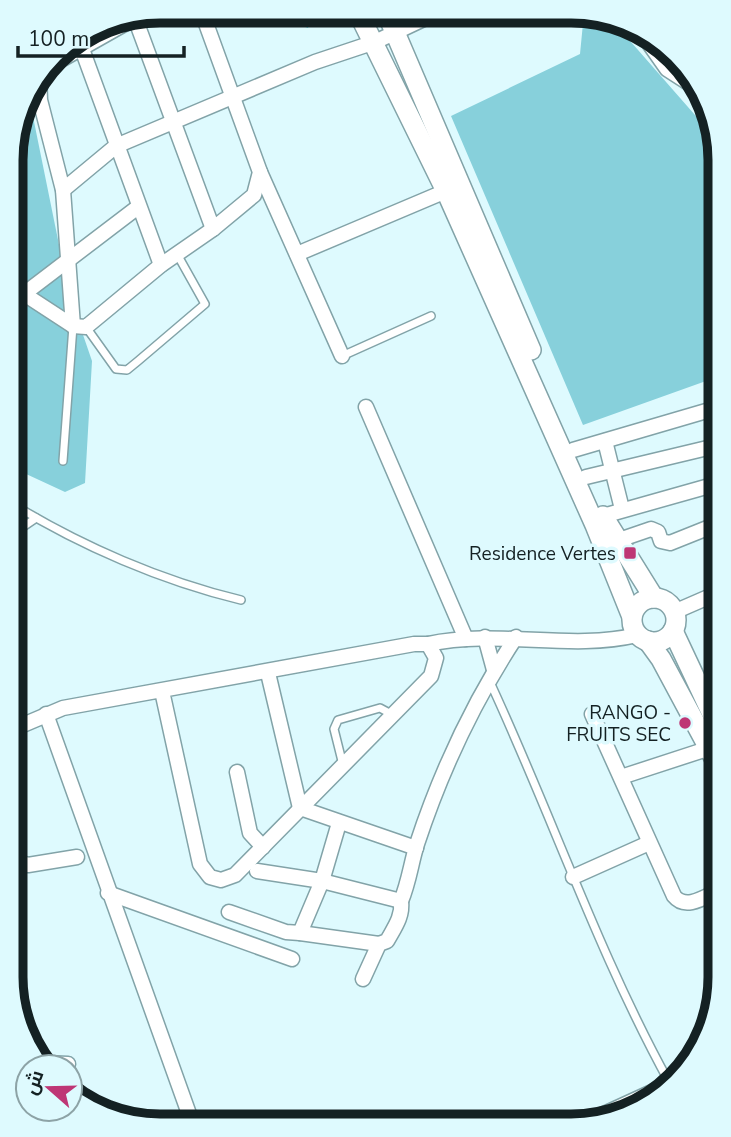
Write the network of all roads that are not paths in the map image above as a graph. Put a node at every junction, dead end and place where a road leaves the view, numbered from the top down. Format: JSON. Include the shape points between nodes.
{"nodes":[{"id":1,"x":206,"y":23,"type":"edge"},
{"id":2,"x":364,"y":23,"type":"edge"},
{"id":3,"x":392,"y":24,"type":"edge"},
{"id":4,"x":137,"y":25,"type":"edge"},
{"id":5,"x":112,"y":31,"type":"edge"},
{"id":6,"x":375,"y":42,"type":"junction"},
{"id":7,"x":82,"y":49,"type":"junction"},
{"id":8,"x":654,"y":50,"type":"edge"},
{"id":9,"x":74,"y":53,"type":"edge"},
{"id":10,"x":682,"y":79,"type":"edge"},
{"id":11,"x":40,"y":94,"type":"edge"},
{"id":12,"x":233,"y":97,"type":"junction"},
{"id":13,"x":173,"y":123,"type":"junction"},
{"id":14,"x":116,"y":146,"type":"junction"},
{"id":15,"x":260,"y":172,"type":"junction"},
{"id":16,"x":63,"y":190,"type":"junction"},
{"id":17,"x":446,"y":191,"type":"junction"},
{"id":18,"x":138,"y":206,"type":"junction"},
{"id":19,"x":214,"y":229,"type":"junction"},
{"id":20,"x":177,"y":254,"type":"junction"},
{"id":21,"x":297,"y":254,"type":"junction"},
{"id":22,"x":69,"y":262,"type":"junction"},
{"id":23,"x":161,"y":265,"type":"junction"},
{"id":24,"x":24,"y":294,"type":"joint"},
{"id":25,"x":431,"y":316,"type":"dead end"},
{"id":26,"x":80,"y":327,"type":"junction"},
{"id":27,"x":342,"y":356,"type":"joint"},
{"id":28,"x":366,"y":407,"type":"dead end"},
{"id":29,"x":708,"y":411,"type":"edge"},
{"id":30,"x":604,"y":441,"type":"junction"},
{"id":31,"x":708,"y":448,"type":"edge"},
{"id":32,"x":573,"y":450,"type":"junction"},
{"id":33,"x":63,"y":461,"type":"dead end"},
{"id":34,"x":611,"y":471,"type":"junction"},
{"id":35,"x":586,"y":477,"type":"junction"},
{"id":36,"x":708,"y":487,"type":"edge"},
{"id":37,"x":629,"y":507,"type":"junction"},
{"id":38,"x":23,"y":510,"type":"edge"},
{"id":39,"x":603,"y":516,"type":"junction"},
{"id":40,"x":36,"y":518,"type":"junction"},
{"id":41,"x":23,"y":527,"type":"edge"},
{"id":42,"x":708,"y":528,"type":"edge"},
{"id":43,"x":645,"y":529,"type":"junction"},
{"id":44,"x":617,"y":541,"type":"junction"},
{"id":45,"x":654,"y":598,"type":"junction"},
{"id":46,"x":708,"y":599,"type":"edge"},
{"id":47,"x":241,"y":600,"type":"dead end"},
{"id":48,"x":673,"y":621,"type":"junction"},
{"id":49,"x":639,"y":631,"type":"junction"},
{"id":50,"x":485,"y":637,"type":"junction"},
{"id":51,"x":516,"y":637,"type":"junction"},
{"id":52,"x":466,"y":639,"type":"junction"},
{"id":53,"x":428,"y":644,"type":"junction"},
{"id":54,"x":268,"y":673,"type":"junction"},
{"id":55,"x":491,"y":675,"type":"junction"},
{"id":56,"x":162,"y":691,"type":"junction"},
{"id":57,"x":708,"y":703,"type":"edge"},
{"id":58,"x":46,"y":714,"type":"junction"},
{"id":59,"x":592,"y":714,"type":"dead end"},
{"id":60,"x":393,"y":716,"type":"junction"},
{"id":61,"x":23,"y":725,"type":"edge"},
{"id":62,"x":708,"y":744,"type":"edge"},
{"id":63,"x":708,"y":749,"type":"edge"},
{"id":64,"x":343,"y":766,"type":"junction"},
{"id":65,"x":237,"y":772,"type":"dead end"},
{"id":66,"x":621,"y":777,"type":"junction"},
{"id":67,"x":300,"y":808,"type":"junction"},
{"id":68,"x":339,"y":823,"type":"junction"},
{"id":69,"x":649,"y":843,"type":"junction"},
{"id":70,"x":263,"y":847,"type":"junction"},
{"id":71,"x":416,"y":848,"type":"junction"},
{"id":72,"x":77,"y":857,"type":"dead end"},
{"id":73,"x":23,"y":864,"type":"edge"},
{"id":74,"x":257,"y":871,"type":"dead end"},
{"id":75,"x":573,"y":877,"type":"junction"},
{"id":76,"x":322,"y":881,"type":"junction"},
{"id":77,"x":108,"y":893,"type":"junction"},
{"id":78,"x":708,"y":895,"type":"edge"},
{"id":79,"x":401,"y":901,"type":"junction"},
{"id":80,"x":229,"y":912,"type":"dead end"},
{"id":81,"x":300,"y":933,"type":"junction"},
{"id":82,"x":379,"y":944,"type":"junction"},
{"id":83,"x":292,"y":959,"type":"dead end"},
{"id":84,"x":363,"y":979,"type":"dead end"},
{"id":85,"x":666,"y":1076,"type":"edge"},
{"id":86,"x":189,"y":1114,"type":"edge"}],
"edges":[{"from":1,"to":12,"type":"street"},
{"from":2,"to":6,"type":"street"},
{"from":3,"to":6,"type":"street"},
{"from":3,"to":32,"type":"street"},
{"from":4,"to":13,"type":"street"},
{"from":5,"to":7,"type":"street"},
{"from":6,"to":12,"type":"street"},
{"from":6,"to":17,"type":"street"},
{"from":7,"to":9,"type":"street"},
{"from":7,"to":14,"type":"street"},
{"from":8,"to":10,"type":"street","via":[[667,69]]},
{"from":11,"to":16,"type":"street"},
{"from":12,"to":13,"type":"street"},
{"from":12,"to":15,"type":"street"},
{"from":13,"to":14,"type":"street"},
{"from":13,"to":19,"type":"street"},
{"from":14,"to":16,"type":"street"},
{"from":14,"to":18,"type":"street"},
{"from":15,"to":19,"type":"street","via":[[254,195]]},
{"from":15,"to":21,"type":"street"},
{"from":16,"to":22,"type":"street"},
{"from":17,"to":21,"type":"street"},
{"from":17,"to":49,"type":"street"},
{"from":18,"to":22,"type":"street"},
{"from":18,"to":23,"type":"street"},
{"from":19,"to":20,"type":"street"},
{"from":20,"to":23,"type":"street"},
{"from":20,"to":26,"type":"lane","via":[[205,304],[127,370],[116,369]]},
{"from":21,"to":27,"type":"street"},
{"from":22,"to":24,"type":"street"},
{"from":22,"to":26,"type":"street"},
{"from":23,"to":26,"type":"street"},
{"from":24,"to":26,"type":"street"},
{"from":25,"to":27,"type":"lane"},
{"from":26,"to":33,"type":"lane"},
{"from":28,"to":52,"type":"street"},
{"from":29,"to":30,"type":"street"},
{"from":30,"to":32,"type":"street"},
{"from":30,"to":34,"type":"street"},
{"from":31,"to":34,"type":"street"},
{"from":32,"to":35,"type":"street"},
{"from":34,"to":35,"type":"street"},
{"from":34,"to":37,"type":"street"},
{"from":35,"to":39,"type":"street"},
{"from":36,"to":37,"type":"street"},
{"from":37,"to":39,"type":"street"},
{"from":37,"to":43,"type":"street"},
{"from":38,"to":40,"type":"lane"},
{"from":39,"to":44,"type":"street"},
{"from":40,"to":41,"type":"lane"},
{"from":40,"to":47,"type":"lane","via":[[133,564]]},
{"from":42,"to":43,"type":"street","via":[[670,543],[661,541],[654,529]]},
{"from":43,"to":44,"type":"street"},
{"from":44,"to":45,"type":"street"},
{"from":45,"to":48,"type":"street","via":[[666,602]]},
{"from":45,"to":49,"type":"street","via":[[642,601]]},
{"from":46,"to":48,"type":"street"},
{"from":48,"to":49,"type":"street","via":[[659,641]]},
{"from":48,"to":57,"type":"street"},
{"from":49,"to":51,"type":"street","via":[[606,641]]},
{"from":49,"to":62,"type":"street","via":[[661,659]]},
{"from":50,"to":51,"type":"street"},
{"from":50,"to":52,"type":"street"},
{"from":50,"to":55,"type":"street"},
{"from":51,"to":55,"type":"street"},
{"from":52,"to":53,"type":"street"},
{"from":53,"to":54,"type":"street"},
{"from":53,"to":60,"type":"street","via":[[435,653],[434,672]]},
{"from":54,"to":56,"type":"street"},
{"from":54,"to":67,"type":"street"},
{"from":55,"to":71,"type":"street","via":[[444,772]]},
{"from":55,"to":75,"type":"lane"},
{"from":56,"to":58,"type":"street"},
{"from":56,"to":70,"type":"street","via":[[202,869],[215,879],[231,878]]},
{"from":58,"to":61,"type":"street"},
{"from":58,"to":77,"type":"street"},
{"from":59,"to":66,"type":"street"},
{"from":60,"to":64,"type":"street"},
{"from":60,"to":64,"type":"lane","via":[[380,708],[338,720],[334,729]]},
{"from":63,"to":66,"type":"street"},
{"from":64,"to":67,"type":"street"},
{"from":65,"to":70,"type":"street","via":[[250,833]]},
{"from":66,"to":69,"type":"street"},
{"from":67,"to":68,"type":"street"},
{"from":67,"to":70,"type":"street"},
{"from":68,"to":71,"type":"street"},
{"from":68,"to":76,"type":"street"},
{"from":69,"to":75,"type":"street"},
{"from":69,"to":78,"type":"street","via":[[678,901],[690,903]]},
{"from":71,"to":79,"type":"street"},
{"from":72,"to":73,"type":"street"},
{"from":74,"to":76,"type":"street"},
{"from":75,"to":85,"type":"lane","via":[[625,997]]},
{"from":76,"to":79,"type":"street"},
{"from":76,"to":81,"type":"street"},
{"from":77,"to":83,"type":"street"},
{"from":77,"to":86,"type":"street"},
{"from":79,"to":82,"type":"street","via":[[398,921],[387,941]]},
{"from":80,"to":81,"type":"street"},
{"from":81,"to":82,"type":"street"},
{"from":82,"to":84,"type":"street"}]}
